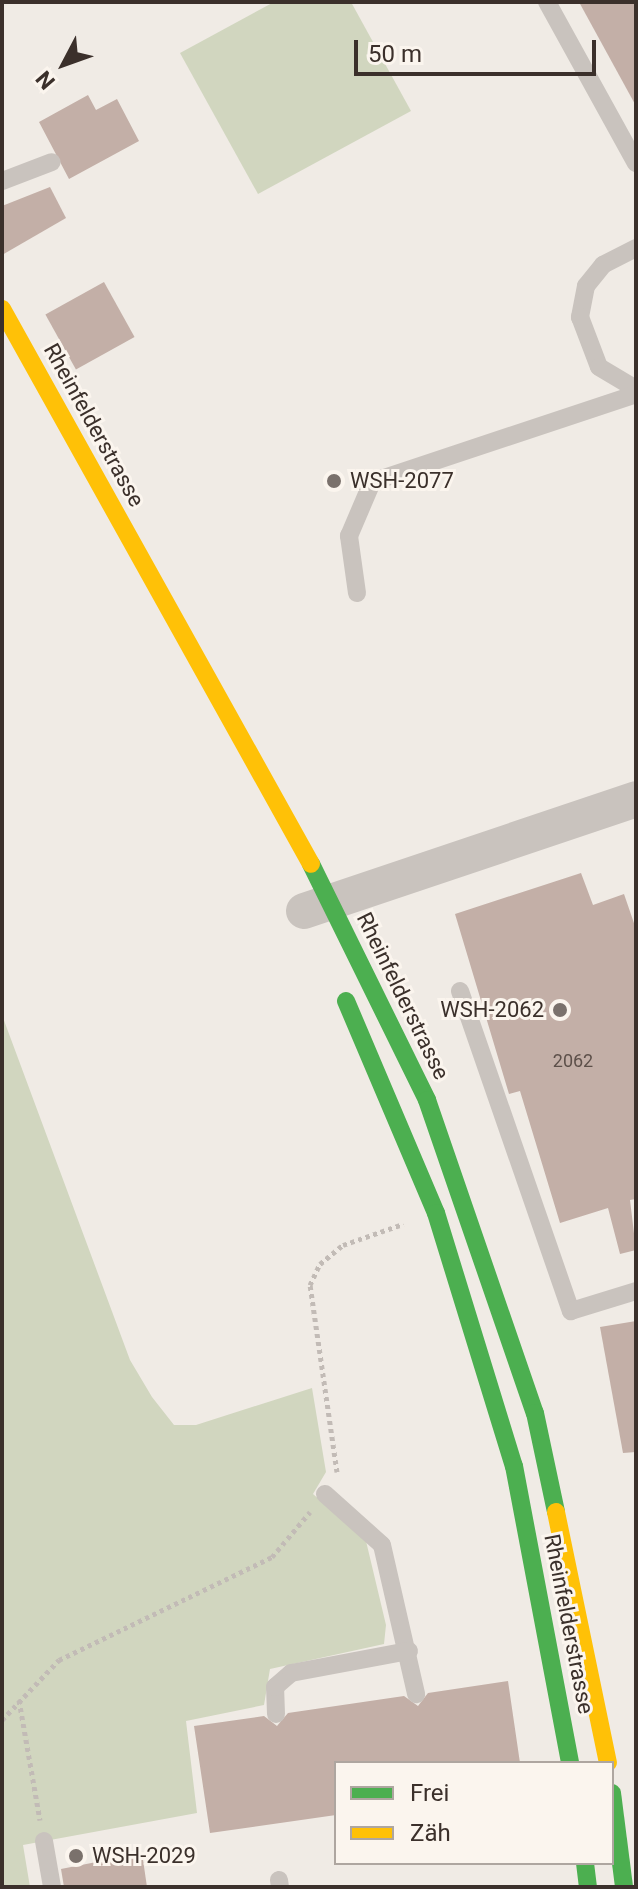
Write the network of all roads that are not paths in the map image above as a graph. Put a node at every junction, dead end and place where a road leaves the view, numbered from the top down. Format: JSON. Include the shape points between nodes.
{"nodes":[{"id":1,"x":547,"y":2,"type":"edge"},
{"id":2,"x":631,"y":140,"type":"edge"},
{"id":3,"x":52,"y":162,"type":"dead end"},
{"id":4,"x":636,"y":163,"type":"edge"},
{"id":5,"x":2,"y":181,"type":"edge"},
{"id":6,"x":636,"y":248,"type":"edge"},
{"id":7,"x":2,"y":309,"type":"edge"},
{"id":8,"x":636,"y":392,"type":"edge"},
{"id":9,"x":357,"y":593,"type":"dead end"},
{"id":10,"x":636,"y":799,"type":"edge"},
{"id":11,"x":312,"y":911,"type":"junction"},
{"id":12,"x":335,"y":975,"type":"dead end"},
{"id":13,"x":460,"y":991,"type":"dead end"},
{"id":14,"x":636,"y":1291,"type":"edge"},
{"id":15,"x":325,"y":1494,"type":"road end"},
{"id":16,"x":409,"y":1651,"type":"junction"},
{"id":17,"x":416,"y":1694,"type":"dead end"},
{"id":18,"x":276,"y":1714,"type":"dead end"},
{"id":19,"x":570,"y":1761,"type":"edge"},
{"id":20,"x":608,"y":1761,"type":"edge"},
{"id":21,"x":614,"y":1809,"type":"edge"},
{"id":22,"x":44,"y":1841,"type":"road end"},
{"id":23,"x":585,"y":1865,"type":"edge"},
{"id":24,"x":52,"y":1887,"type":"edge"},
{"id":25,"x":588,"y":1887,"type":"edge"},
{"id":26,"x":624,"y":1887,"type":"edge"}],
"edges":[{"from":1,"to":2,"type":"lane"},
{"from":2,"to":4,"type":"lane"},
{"from":3,"to":5,"type":"lane"},
{"from":6,"to":8,"type":"lane","via":[[603,265],[586,286],[580,317],[599,367]]},
{"from":7,"to":11,"type":"main road","name":"Rheinfelderstrasse"},
{"from":8,"to":9,"type":"lane","via":[[372,482],[349,536]]},
{"from":10,"to":11,"type":"street"},
{"from":11,"to":20,"type":"main road","name":"Rheinfelderstrasse","via":[[427,1100],[485,1255],[535,1413]]},
{"from":12,"to":19,"type":"main road","name":"Rheinfelderstrasse","via":[[436,1213],[514,1466]]},
{"from":13,"to":14,"type":"lane","via":[[571,1311]]},
{"from":15,"to":16,"type":"lane","via":[[382,1545]]},
{"from":16,"to":17,"type":"lane"},
{"from":16,"to":18,"type":"lane","via":[[291,1673],[275,1687]]},
{"from":21,"to":26,"type":"main road"},
{"from":22,"to":24,"type":"lane"},
{"from":23,"to":25,"type":"main road"}]}
